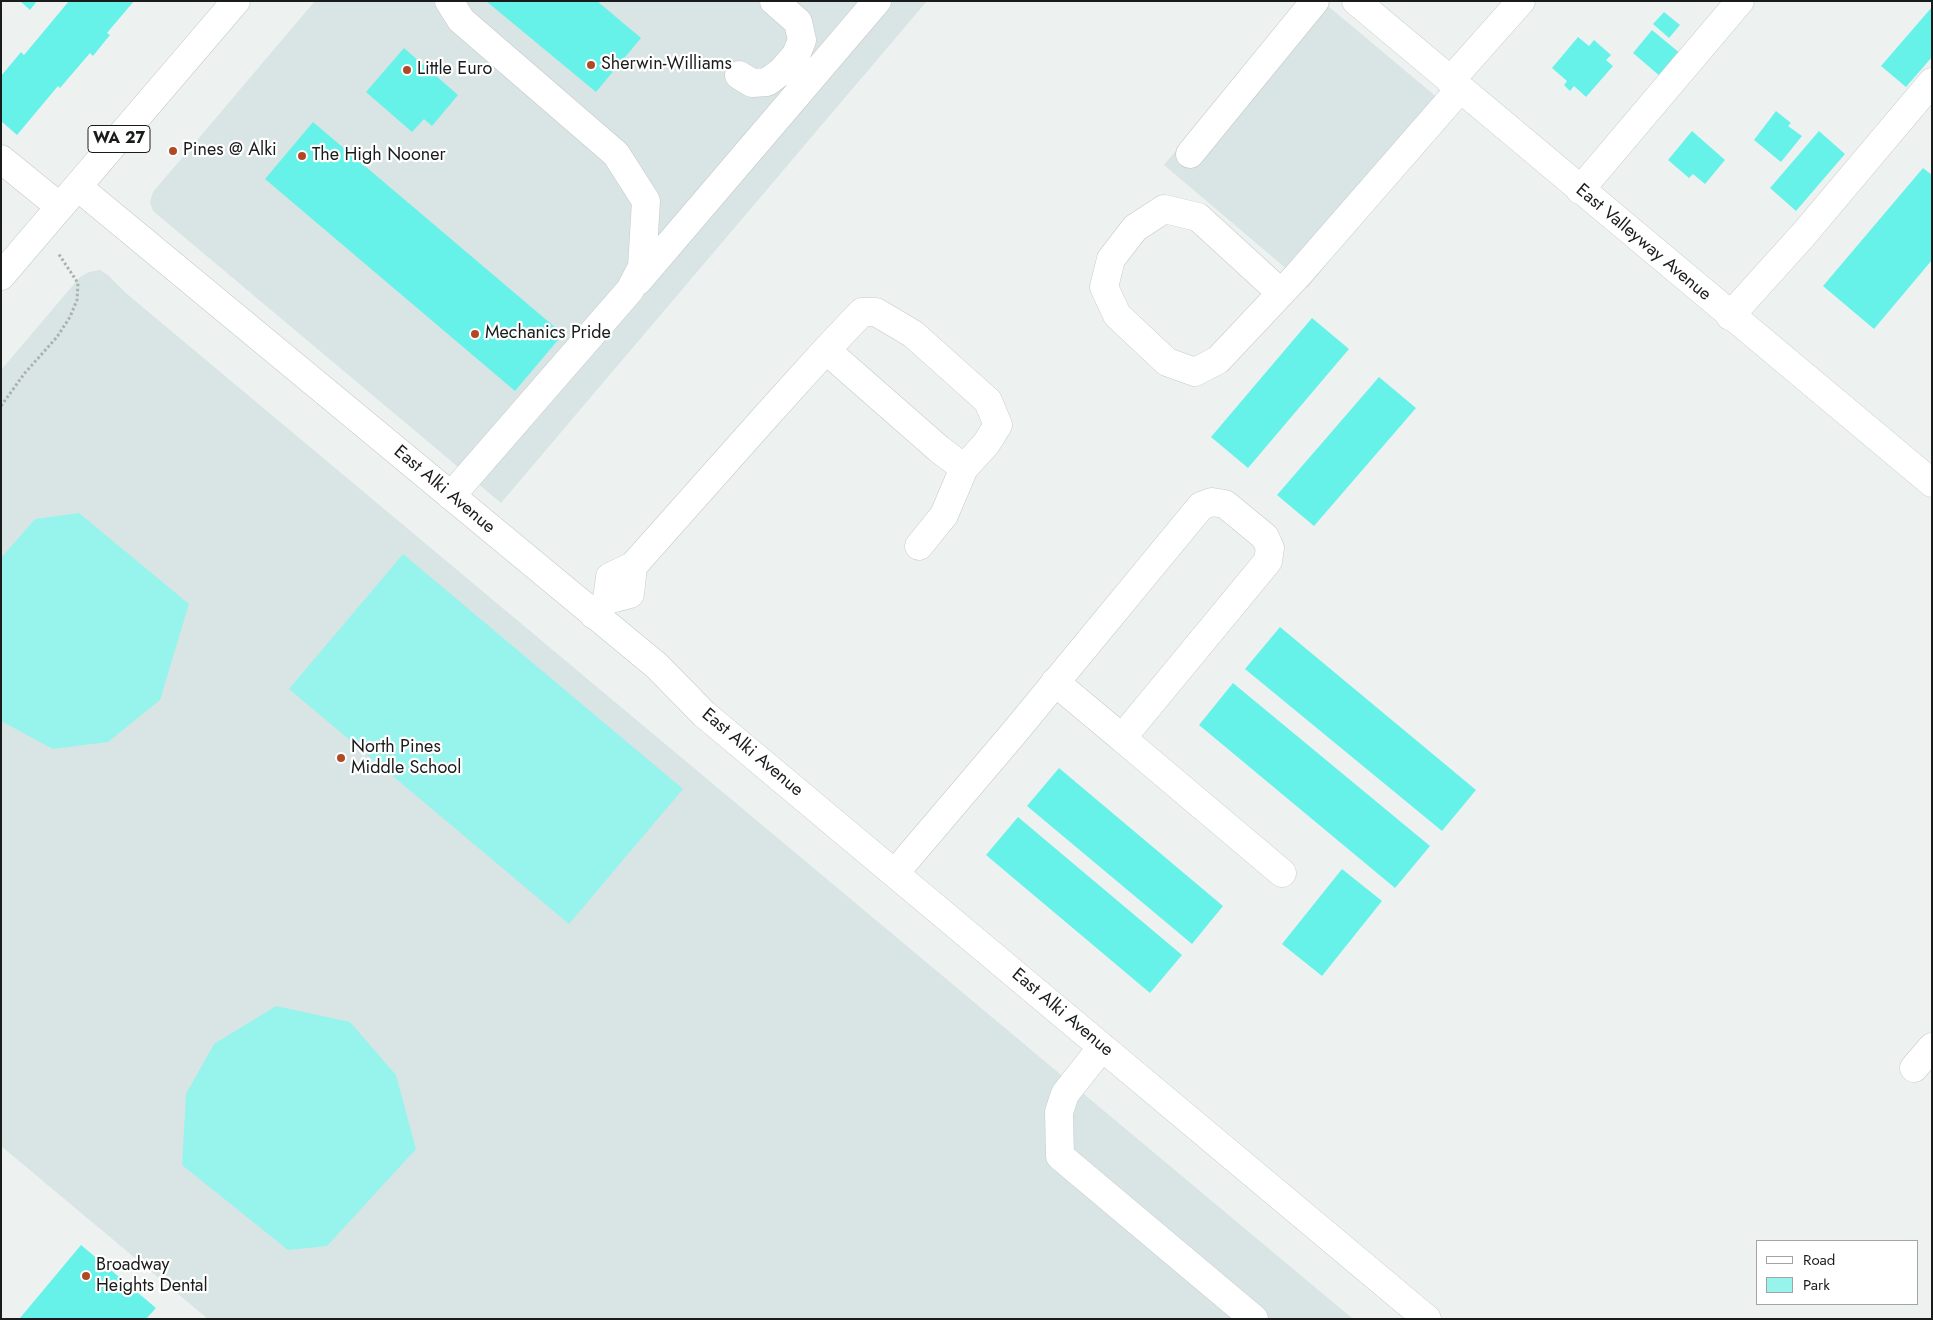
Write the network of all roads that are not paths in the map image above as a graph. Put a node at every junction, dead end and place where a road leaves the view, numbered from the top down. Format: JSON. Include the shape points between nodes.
{"nodes":[{"id":1,"x":236,"y":1,"type":"edge"},
{"id":2,"x":449,"y":1,"type":"edge"},
{"id":3,"x":774,"y":1,"type":"edge"},
{"id":4,"x":877,"y":1,"type":"edge"},
{"id":5,"x":1316,"y":1,"type":"edge"},
{"id":6,"x":1356,"y":1,"type":"edge"},
{"id":7,"x":1521,"y":1,"type":"edge"},
{"id":8,"x":1740,"y":1,"type":"edge"},
{"id":9,"x":738,"y":76,"type":"dead end"},
{"id":10,"x":1932,"y":82,"type":"edge"},
{"id":11,"x":1455,"y":85,"type":"junction"},
{"id":12,"x":1190,"y":154,"type":"dead end"},
{"id":13,"x":1,"y":159,"type":"edge"},
{"id":14,"x":78,"y":187,"type":"junction"},
{"id":15,"x":1580,"y":190,"type":"junction"},
{"id":16,"x":60,"y":207,"type":"junction"},
{"id":17,"x":1,"y":276,"type":"edge"},
{"id":18,"x":630,"y":290,"type":"junction"},
{"id":19,"x":1281,"y":293,"type":"junction"},
{"id":20,"x":1730,"y":316,"type":"junction"},
{"id":21,"x":826,"y":350,"type":"junction"},
{"id":22,"x":964,"y":468,"type":"junction"},
{"id":23,"x":1932,"y":483,"type":"edge"},
{"id":24,"x":451,"y":496,"type":"junction"},
{"id":25,"x":919,"y":546,"type":"dead end"},
{"id":26,"x":601,"y":607,"type":"junction"},
{"id":27,"x":1055,"y":682,"type":"junction"},
{"id":28,"x":1122,"y":738,"type":"junction"},
{"id":29,"x":895,"y":873,"type":"junction"},
{"id":30,"x":1282,"y":873,"type":"dead end"},
{"id":31,"x":1102,"y":1047,"type":"junction"},
{"id":32,"x":1932,"y":1047,"type":"edge"},
{"id":33,"x":1914,"y":1068,"type":"dead end"},
{"id":34,"x":1254,"y":1319,"type":"edge"},
{"id":35,"x":1427,"y":1319,"type":"edge"}],
"edges":[{"from":1,"to":14,"type":"street","number":"WA 27"},
{"from":2,"to":18,"type":"street","via":[[461,20],[616,154],[646,200],[642,267]]},
{"from":3,"to":9,"type":"street","via":[[798,22],[802,40],[796,55],[767,82],[752,83]]},
{"from":4,"to":18,"type":"street"},
{"from":5,"to":12,"type":"street"},
{"from":6,"to":11,"type":"street","name":"East Valleyway Avenue"},
{"from":7,"to":11,"type":"street"},
{"from":8,"to":15,"type":"street"},
{"from":10,"to":20,"type":"street"},
{"from":11,"to":15,"type":"street","name":"East Valleyway Avenue"},
{"from":11,"to":19,"type":"street"},
{"from":13,"to":16,"type":"street"},
{"from":14,"to":16,"type":"street","number":"WA 27"},
{"from":14,"to":24,"type":"street","name":"East Alki Avenue"},
{"from":15,"to":20,"type":"street","name":"East Valleyway Avenue"},
{"from":16,"to":17,"type":"street","number":"WA 27"},
{"from":18,"to":24,"type":"street"},
{"from":19,"to":19,"type":"street","via":[[1218,360],[1195,372],[1168,362],[1117,315],[1104,288],[1111,259],[1136,228],[1164,209],[1198,217]]},
{"from":20,"to":23,"type":"street","name":"East Valleyway Avenue"},
{"from":21,"to":22,"type":"street"},
{"from":21,"to":22,"type":"street","via":[[862,312],[876,312],[913,334],[988,401],[998,424],[986,444]]},
{"from":21,"to":26,"type":"street","via":[[633,566],[630,594]]},
{"from":22,"to":25,"type":"street","via":[[944,515]]},
{"from":24,"to":26,"type":"street","name":"East Alki Avenue"},
{"from":26,"to":29,"type":"street","name":"East Alki Avenue","via":[[704,714]]},
{"from":27,"to":28,"type":"street"},
{"from":27,"to":28,"type":"street","via":[[1201,506],[1212,502],[1225,504],[1266,537],[1270,548],[1268,560]]},
{"from":27,"to":29,"type":"street"},
{"from":28,"to":30,"type":"street"},
{"from":29,"to":31,"type":"street","name":"East Alki Avenue"},
{"from":31,"to":34,"type":"street","via":[[1065,1094],[1059,1112],[1060,1156]]},
{"from":31,"to":35,"type":"street","name":"East Alki Avenue"},
{"from":32,"to":33,"type":"street"}]}
